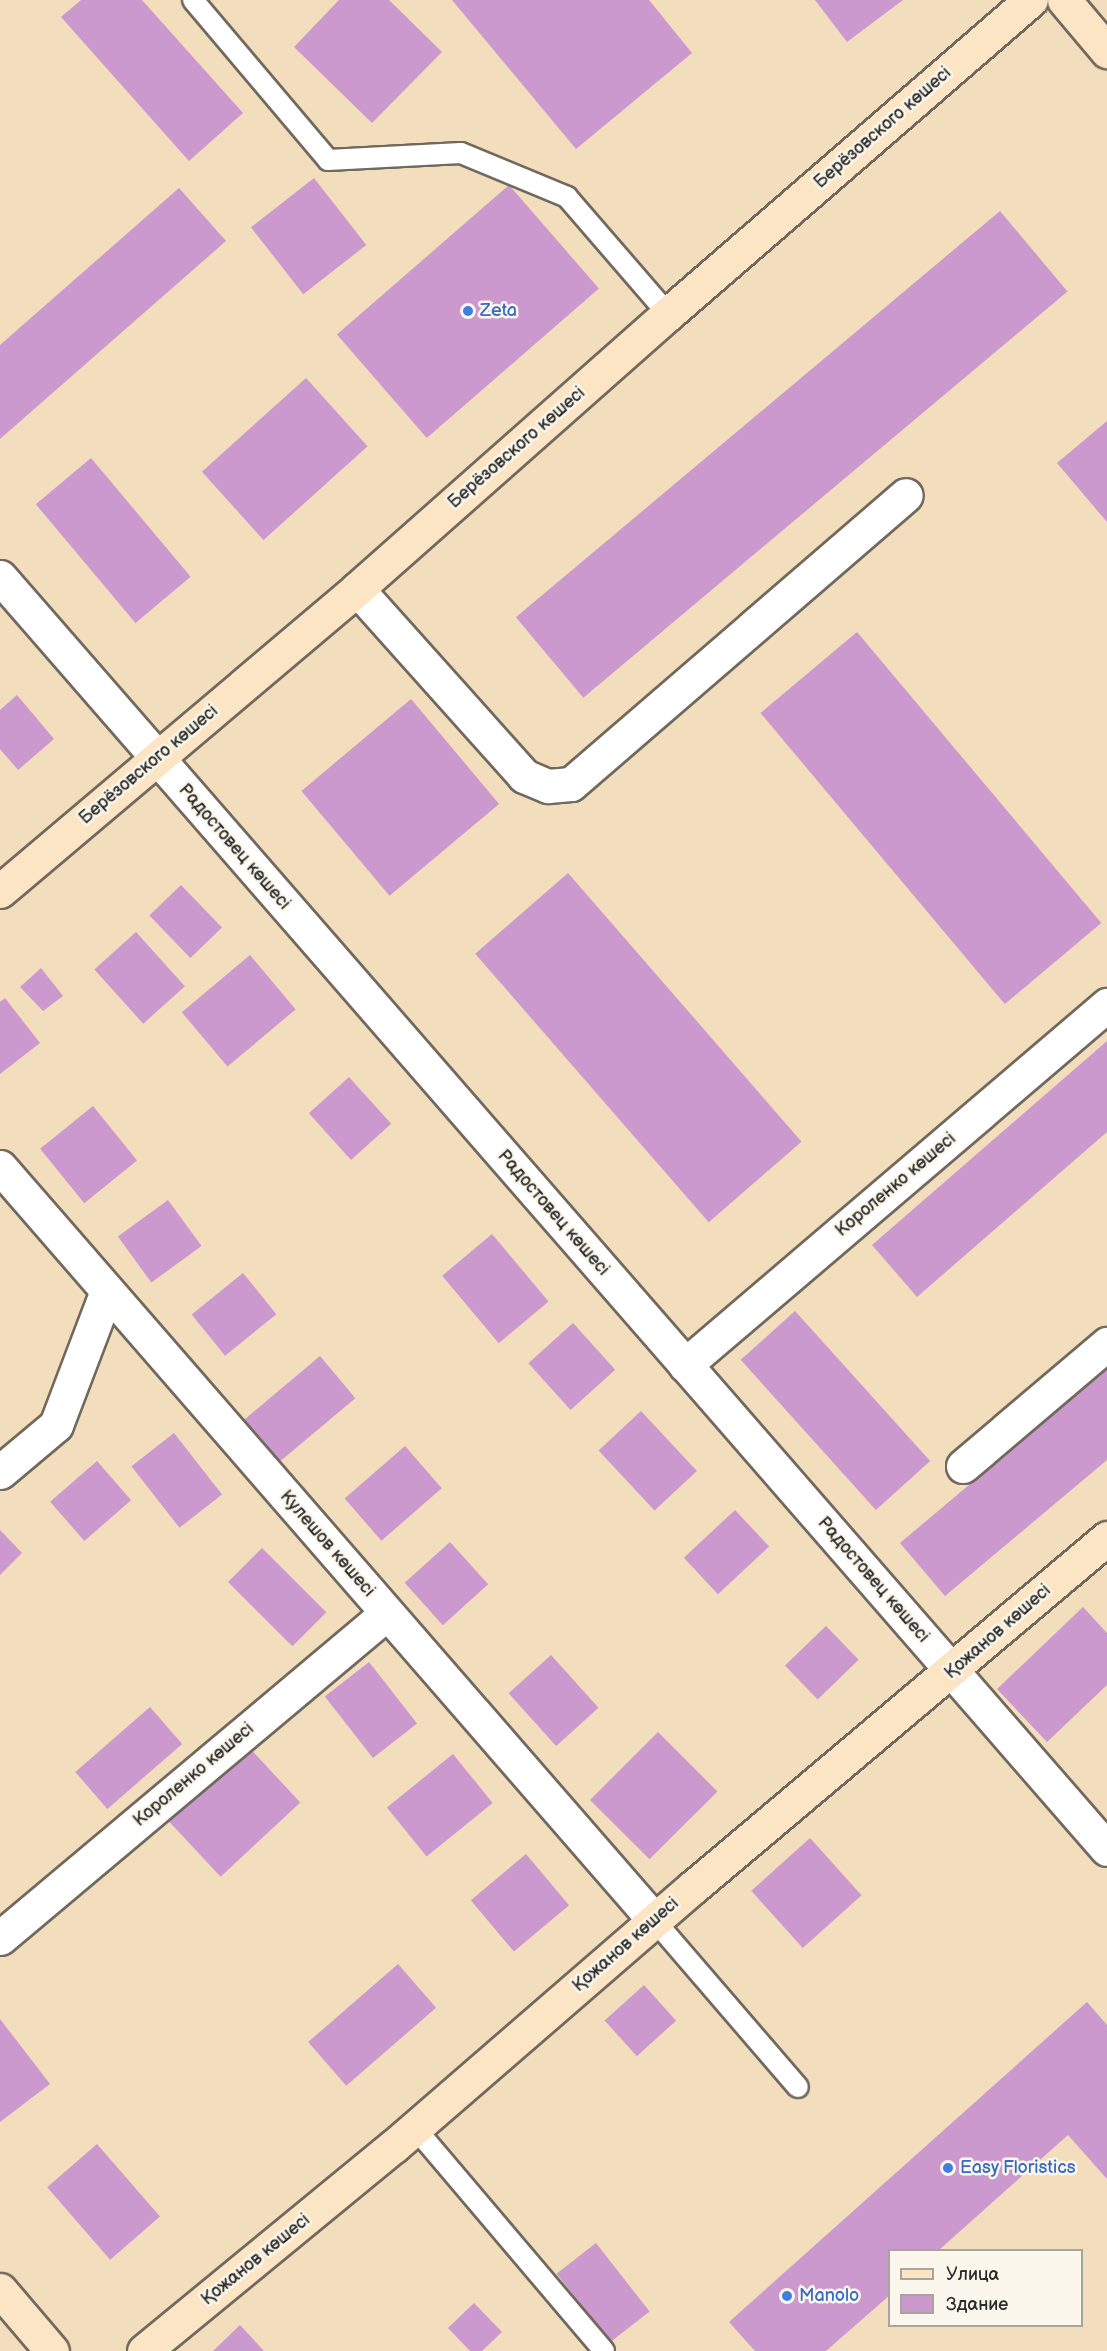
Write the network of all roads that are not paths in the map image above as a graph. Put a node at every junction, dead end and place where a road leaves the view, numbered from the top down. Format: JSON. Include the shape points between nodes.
{"nodes":[{"id":1,"x":193,"y":0,"type":"edge"},
{"id":2,"x":1031,"y":0,"type":"edge"},
{"id":3,"x":1064,"y":0,"type":"edge"},
{"id":4,"x":1107,"y":51,"type":"edge"},
{"id":5,"x":668,"y":314,"type":"junction"},
{"id":6,"x":906,"y":495,"type":"dead end"},
{"id":7,"x":0,"y":577,"type":"edge"},
{"id":8,"x":357,"y":589,"type":"junction"},
{"id":9,"x":157,"y":758,"type":"junction"},
{"id":10,"x":0,"y":891,"type":"edge"},
{"id":11,"x":1107,"y":1005,"type":"edge"},
{"id":12,"x":0,"y":1167,"type":"edge"},
{"id":13,"x":107,"y":1291,"type":"junction"},
{"id":14,"x":1107,"y":1344,"type":"edge"},
{"id":15,"x":685,"y":1365,"type":"junction"},
{"id":16,"x":963,"y":1466,"type":"dead end"},
{"id":17,"x":0,"y":1472,"type":"edge"},
{"id":18,"x":1107,"y":1538,"type":"edge"},
{"id":19,"x":387,"y":1613,"type":"junction"},
{"id":20,"x":952,"y":1671,"type":"junction"},
{"id":21,"x":1100,"y":1841,"type":"edge"},
{"id":22,"x":655,"y":1921,"type":"junction"},
{"id":23,"x":0,"y":1938,"type":"edge"},
{"id":24,"x":798,"y":2087,"type":"dead end"},
{"id":25,"x":415,"y":2128,"type":"junction"},
{"id":26,"x":0,"y":2290,"type":"edge"},
{"id":27,"x":52,"y":2351,"type":"edge"},
{"id":28,"x":144,"y":2351,"type":"edge"},
{"id":29,"x":604,"y":2351,"type":"edge"}],
"edges":[{"from":1,"to":5,"type":"lane","via":[[328,160],[461,153],[567,197]]},
{"from":2,"to":5,"type":"street","name":"Берёзовского көшесі"},
{"from":3,"to":4,"type":"street"},
{"from":5,"to":8,"type":"street","name":"Берёзовского көшесі"},
{"from":6,"to":8,"type":"street","via":[[571,784],[548,786],[524,776]]},
{"from":7,"to":9,"type":"street","name":"Радостовец көшесі"},
{"from":8,"to":9,"type":"street","name":"Берёзовского көшесі"},
{"from":9,"to":10,"type":"street","name":"Берёзовского көшесі"},
{"from":9,"to":15,"type":"street","name":"Радостовец көшесі"},
{"from":11,"to":15,"type":"street","name":"Короленко көшесі"},
{"from":12,"to":13,"type":"street","name":"Кулешов көшесі"},
{"from":13,"to":17,"type":"street","via":[[56,1425]]},
{"from":13,"to":19,"type":"street","name":"Кулешов көшесі"},
{"from":14,"to":16,"type":"street"},
{"from":15,"to":20,"type":"street","name":"Радостовец көшесі"},
{"from":18,"to":20,"type":"street","name":"Қожанов көшесі"},
{"from":19,"to":22,"type":"street","name":"Кулешов көшесі"},
{"from":19,"to":23,"type":"street","name":"Короленко көшесі"},
{"from":20,"to":21,"type":"street","name":"Радостовец көшесі"},
{"from":20,"to":22,"type":"street","name":"Қожанов көшесі"},
{"from":22,"to":24,"type":"lane"},
{"from":22,"to":25,"type":"street","name":"Қожанов көшесі"},
{"from":25,"to":28,"type":"street","name":"Қожанов көшесі"},
{"from":25,"to":29,"type":"lane"},
{"from":26,"to":27,"type":"street"}]}
